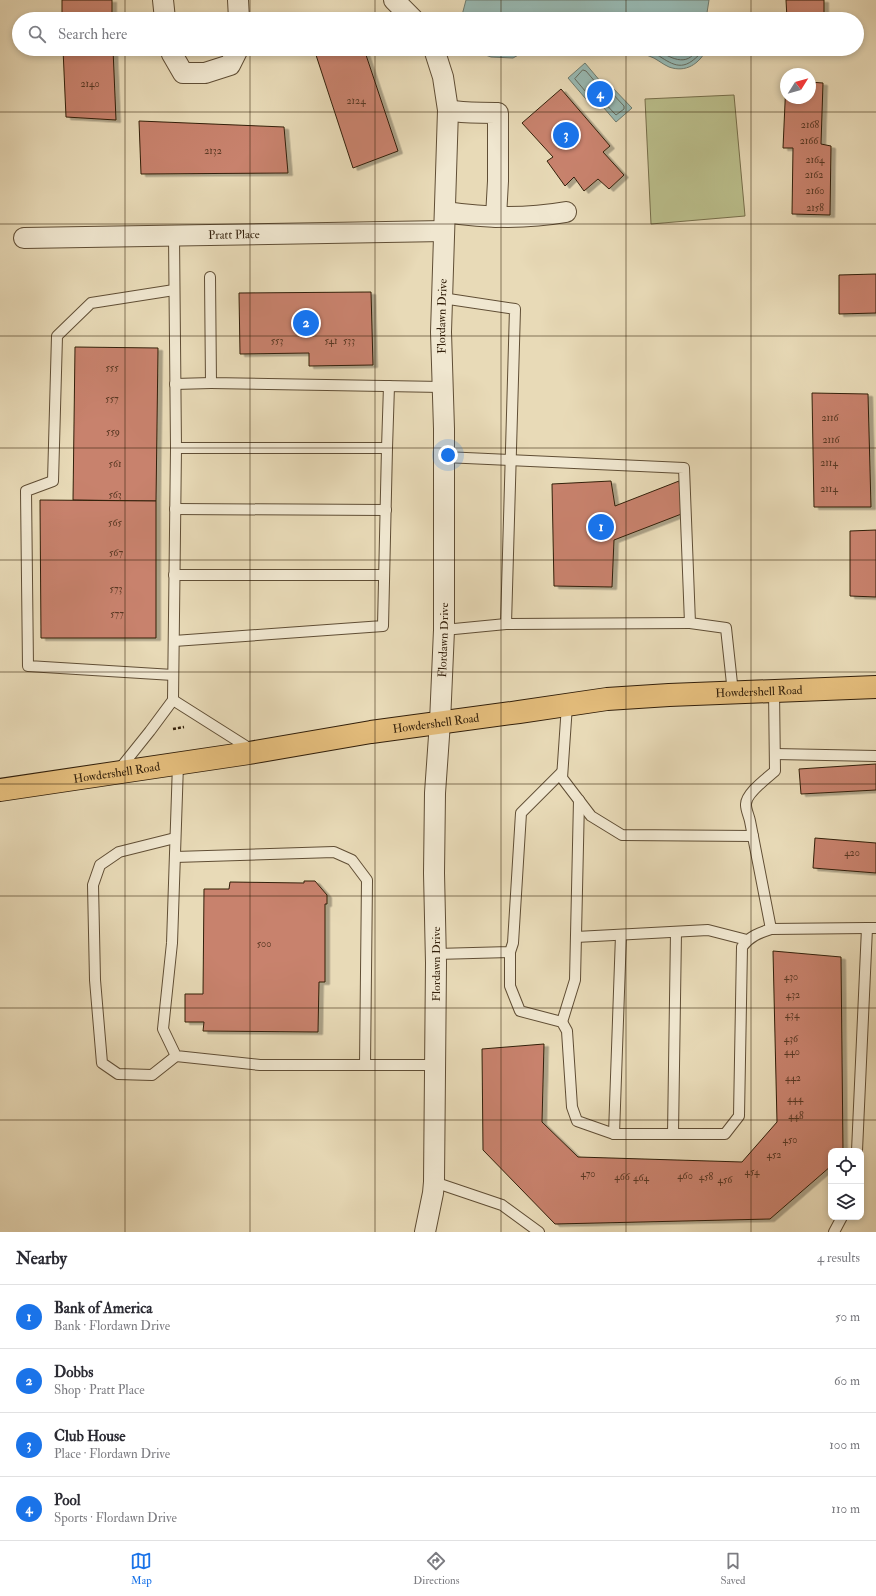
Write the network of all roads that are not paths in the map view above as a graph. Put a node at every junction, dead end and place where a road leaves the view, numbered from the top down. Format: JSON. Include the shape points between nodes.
{"nodes":[{"id":1,"x":163,"y":0,"type":"edge"},
{"id":2,"x":238,"y":0,"type":"edge"},
{"id":3,"x":394,"y":0,"type":"edge"},
{"id":4,"x":164,"y":12,"type":"edge"},
{"id":5,"x":239,"y":12,"type":"edge"},
{"id":6,"x":406,"y":12,"type":"edge"},
{"id":7,"x":173,"y":56,"type":"edge"},
{"id":8,"x":234,"y":56,"type":"edge"},
{"id":9,"x":436,"y":56,"type":"edge"},
{"id":10,"x":448,"y":110,"type":"junction"},
{"id":11,"x":566,"y":212,"type":"dead end"},
{"id":12,"x":496,"y":217,"type":"junction"},
{"id":13,"x":445,"y":222,"type":"junction"},
{"id":14,"x":174,"y":236,"type":"junction"},
{"id":15,"x":24,"y":238,"type":"dead end"},
{"id":16,"x":210,"y":277,"type":"dead end"},
{"id":17,"x":174,"y":290,"type":"junction"},
{"id":18,"x":442,"y":298,"type":"junction"},
{"id":19,"x":211,"y":383,"type":"junction"},
{"id":20,"x":175,"y":384,"type":"junction"},
{"id":21,"x":389,"y":386,"type":"junction"},
{"id":22,"x":442,"y":386,"type":"junction"},
{"id":23,"x":176,"y":448,"type":"junction"},
{"id":24,"x":387,"y":448,"type":"junction"},
{"id":25,"x":444,"y":457,"type":"junction"},
{"id":26,"x":510,"y":460,"type":"junction"},
{"id":27,"x":175,"y":509,"type":"junction"},
{"id":28,"x":386,"y":510,"type":"junction"},
{"id":29,"x":174,"y":575,"type":"junction"},
{"id":30,"x":384,"y":575,"type":"junction"},
{"id":31,"x":690,"y":623,"type":"junction"},
{"id":32,"x":506,"y":624,"type":"junction"},
{"id":33,"x":444,"y":630,"type":"junction"},
{"id":34,"x":174,"y":641,"type":"junction"},
{"id":35,"x":173,"y":675,"type":"junction"},
{"id":36,"x":876,"y":687,"type":"edge"},
{"id":37,"x":774,"y":691,"type":"junction"},
{"id":38,"x":733,"y":693,"type":"junction"},
{"id":39,"x":173,"y":700,"type":"junction"},
{"id":40,"x":567,"y":705,"type":"junction"},
{"id":41,"x":440,"y":722,"type":"junction"},
{"id":42,"x":256,"y":752,"type":"junction"},
{"id":43,"x":775,"y":754,"type":"junction"},
{"id":44,"x":876,"y":756,"type":"edge"},
{"id":45,"x":178,"y":764,"type":"junction"},
{"id":46,"x":562,"y":772,"type":"junction"},
{"id":47,"x":115,"y":773,"type":"junction"},
{"id":48,"x":0,"y":790,"type":"edge"},
{"id":49,"x":579,"y":800,"type":"junction"},
{"id":50,"x":753,"y":836,"type":"junction"},
{"id":51,"x":176,"y":838,"type":"junction"},
{"id":52,"x":175,"y":857,"type":"junction"},
{"id":53,"x":772,"y":928,"type":"junction"},
{"id":54,"x":872,"y":928,"type":"edge"},
{"id":55,"x":676,"y":932,"type":"junction"},
{"id":56,"x":622,"y":935,"type":"junction"},
{"id":57,"x":576,"y":937,"type":"junction"},
{"id":58,"x":747,"y":940,"type":"junction"},
{"id":59,"x":510,"y":952,"type":"junction"},
{"id":60,"x":436,"y":954,"type":"junction"},
{"id":61,"x":562,"y":1022,"type":"junction"},
{"id":62,"x":176,"y":1056,"type":"junction"},
{"id":63,"x":435,"y":1064,"type":"junction"},
{"id":64,"x":365,"y":1065,"type":"junction"},
{"id":65,"x":614,"y":1134,"type":"junction"},
{"id":66,"x":673,"y":1134,"type":"junction"},
{"id":67,"x":857,"y":1148,"type":"edge"},
{"id":68,"x":434,"y":1182,"type":"junction"},
{"id":69,"x":840,"y":1220,"type":"edge"},
{"id":70,"x":425,"y":1232,"type":"edge"},
{"id":71,"x":539,"y":1232,"type":"edge"},
{"id":72,"x":834,"y":1232,"type":"edge"}],
"edges":[{"from":1,"to":4,"type":"street"},
{"from":2,"to":5,"type":"street"},
{"from":3,"to":6,"type":"street"},
{"from":7,"to":8,"type":"street","via":[[183,73],[205,73],[230,65]]},
{"from":9,"to":10,"type":"street","name":"Flordawn Drive","via":[[443,77]]},
{"from":10,"to":12,"type":"street","via":[[463,113],[498,113]]},
{"from":10,"to":13,"type":"street","name":"Flordawn Drive"},
{"from":11,"to":12,"type":"street","name":"Pratt Place","via":[[542,216]]},
{"from":12,"to":13,"type":"street","name":"Pratt Place"},
{"from":13,"to":14,"type":"street","name":"Pratt Place"},
{"from":13,"to":18,"type":"street","name":"Flordawn Drive"},
{"from":14,"to":15,"type":"street","name":"Pratt Place"},
{"from":14,"to":17,"type":"lane"},
{"from":16,"to":19,"type":"lane"},
{"from":17,"to":20,"type":"lane"},
{"from":17,"to":35,"type":"lane","via":[[90,303],[57,336],[53,481],[26,491],[28,666]]},
{"from":18,"to":22,"type":"street","name":"Flordawn Drive"},
{"from":18,"to":26,"type":"lane","via":[[515,309]]},
{"from":19,"to":20,"type":"lane"},
{"from":19,"to":21,"type":"lane"},
{"from":20,"to":23,"type":"lane"},
{"from":21,"to":22,"type":"lane"},
{"from":21,"to":24,"type":"lane"},
{"from":22,"to":25,"type":"street","name":"Flordawn Drive"},
{"from":23,"to":24,"type":"lane"},
{"from":23,"to":27,"type":"lane"},
{"from":24,"to":28,"type":"lane"},
{"from":25,"to":26,"type":"lane"},
{"from":25,"to":33,"type":"street","name":"Flordawn Drive"},
{"from":26,"to":31,"type":"lane","via":[[684,468]]},
{"from":26,"to":32,"type":"lane"},
{"from":27,"to":28,"type":"lane"},
{"from":27,"to":29,"type":"lane"},
{"from":28,"to":30,"type":"lane"},
{"from":29,"to":30,"type":"lane"},
{"from":29,"to":34,"type":"lane"},
{"from":30,"to":34,"type":"lane","via":[[382,626]]},
{"from":31,"to":32,"type":"lane"},
{"from":31,"to":38,"type":"lane","via":[[726,628]]},
{"from":32,"to":33,"type":"lane"},
{"from":33,"to":41,"type":"street","name":"Flordawn Drive"},
{"from":34,"to":35,"type":"lane"},
{"from":35,"to":39,"type":"lane"},
{"from":36,"to":37,"type":"main road","name":"Howdershell Road"},
{"from":37,"to":38,"type":"main road","name":"Howdershell Road"},
{"from":37,"to":43,"type":"lane"},
{"from":38,"to":40,"type":"main road","name":"Howdershell Road","via":[[615,699]]},
{"from":39,"to":42,"type":"lane"},
{"from":39,"to":47,"type":"lane"},
{"from":40,"to":41,"type":"main road","name":"Howdershell Road"},
{"from":40,"to":46,"type":"lane"},
{"from":41,"to":42,"type":"main road","name":"Howdershell Road"},
{"from":41,"to":60,"type":"street","name":"Flordawn Drive","via":[[435,793]]},
{"from":42,"to":45,"type":"main road","name":"Howdershell Road"},
{"from":43,"to":44,"type":"lane"},
{"from":43,"to":50,"type":"lane","via":[[775,771],[752,792],[746,805]]},
{"from":45,"to":47,"type":"main road","name":"Howdershell Road"},
{"from":45,"to":51,"type":"lane"},
{"from":46,"to":49,"type":"lane","via":[[562,778]]},
{"from":46,"to":59,"type":"lane","via":[[521,813],[513,943]]},
{"from":47,"to":48,"type":"main road","name":"Howdershell Road"},
{"from":49,"to":50,"type":"lane","via":[[591,816],[622,835]]},
{"from":49,"to":57,"type":"lane"},
{"from":50,"to":53,"type":"lane"},
{"from":51,"to":52,"type":"lane"},
{"from":51,"to":62,"type":"lane","via":[[119,852],[100,865],[93,885],[95,980],[102,1063],[118,1074],[152,1075]]},
{"from":52,"to":62,"type":"lane","via":[[172,942],[163,1029]]},
{"from":52,"to":64,"type":"lane","via":[[334,852],[352,860],[367,880]]},
{"from":53,"to":54,"type":"lane"},
{"from":53,"to":58,"type":"lane"},
{"from":54,"to":67,"type":"lane"},
{"from":55,"to":56,"type":"lane"},
{"from":55,"to":58,"type":"lane","via":[[708,930]]},
{"from":55,"to":66,"type":"lane"},
{"from":56,"to":57,"type":"lane"},
{"from":56,"to":65,"type":"lane"},
{"from":57,"to":61,"type":"lane","via":[[575,980]]},
{"from":58,"to":66,"type":"lane","via":[[742,947],[739,1116],[725,1134]]},
{"from":59,"to":60,"type":"lane"},
{"from":59,"to":61,"type":"lane","via":[[510,986],[520,1010]]},
{"from":60,"to":63,"type":"street","name":"Flordawn Drive"},
{"from":61,"to":65,"type":"lane","via":[[567,1031],[572,1108],[577,1121]]},
{"from":62,"to":64,"type":"lane","via":[[260,1065]]},
{"from":63,"to":64,"type":"lane"},
{"from":63,"to":68,"type":"street","name":"Flordawn Drive"},
{"from":65,"to":66,"type":"lane"},
{"from":68,"to":70,"type":"street","name":"Flordawn Drive"},
{"from":68,"to":71,"type":"lane","via":[[502,1205]]},
{"from":69,"to":72,"type":"lane"}]}
